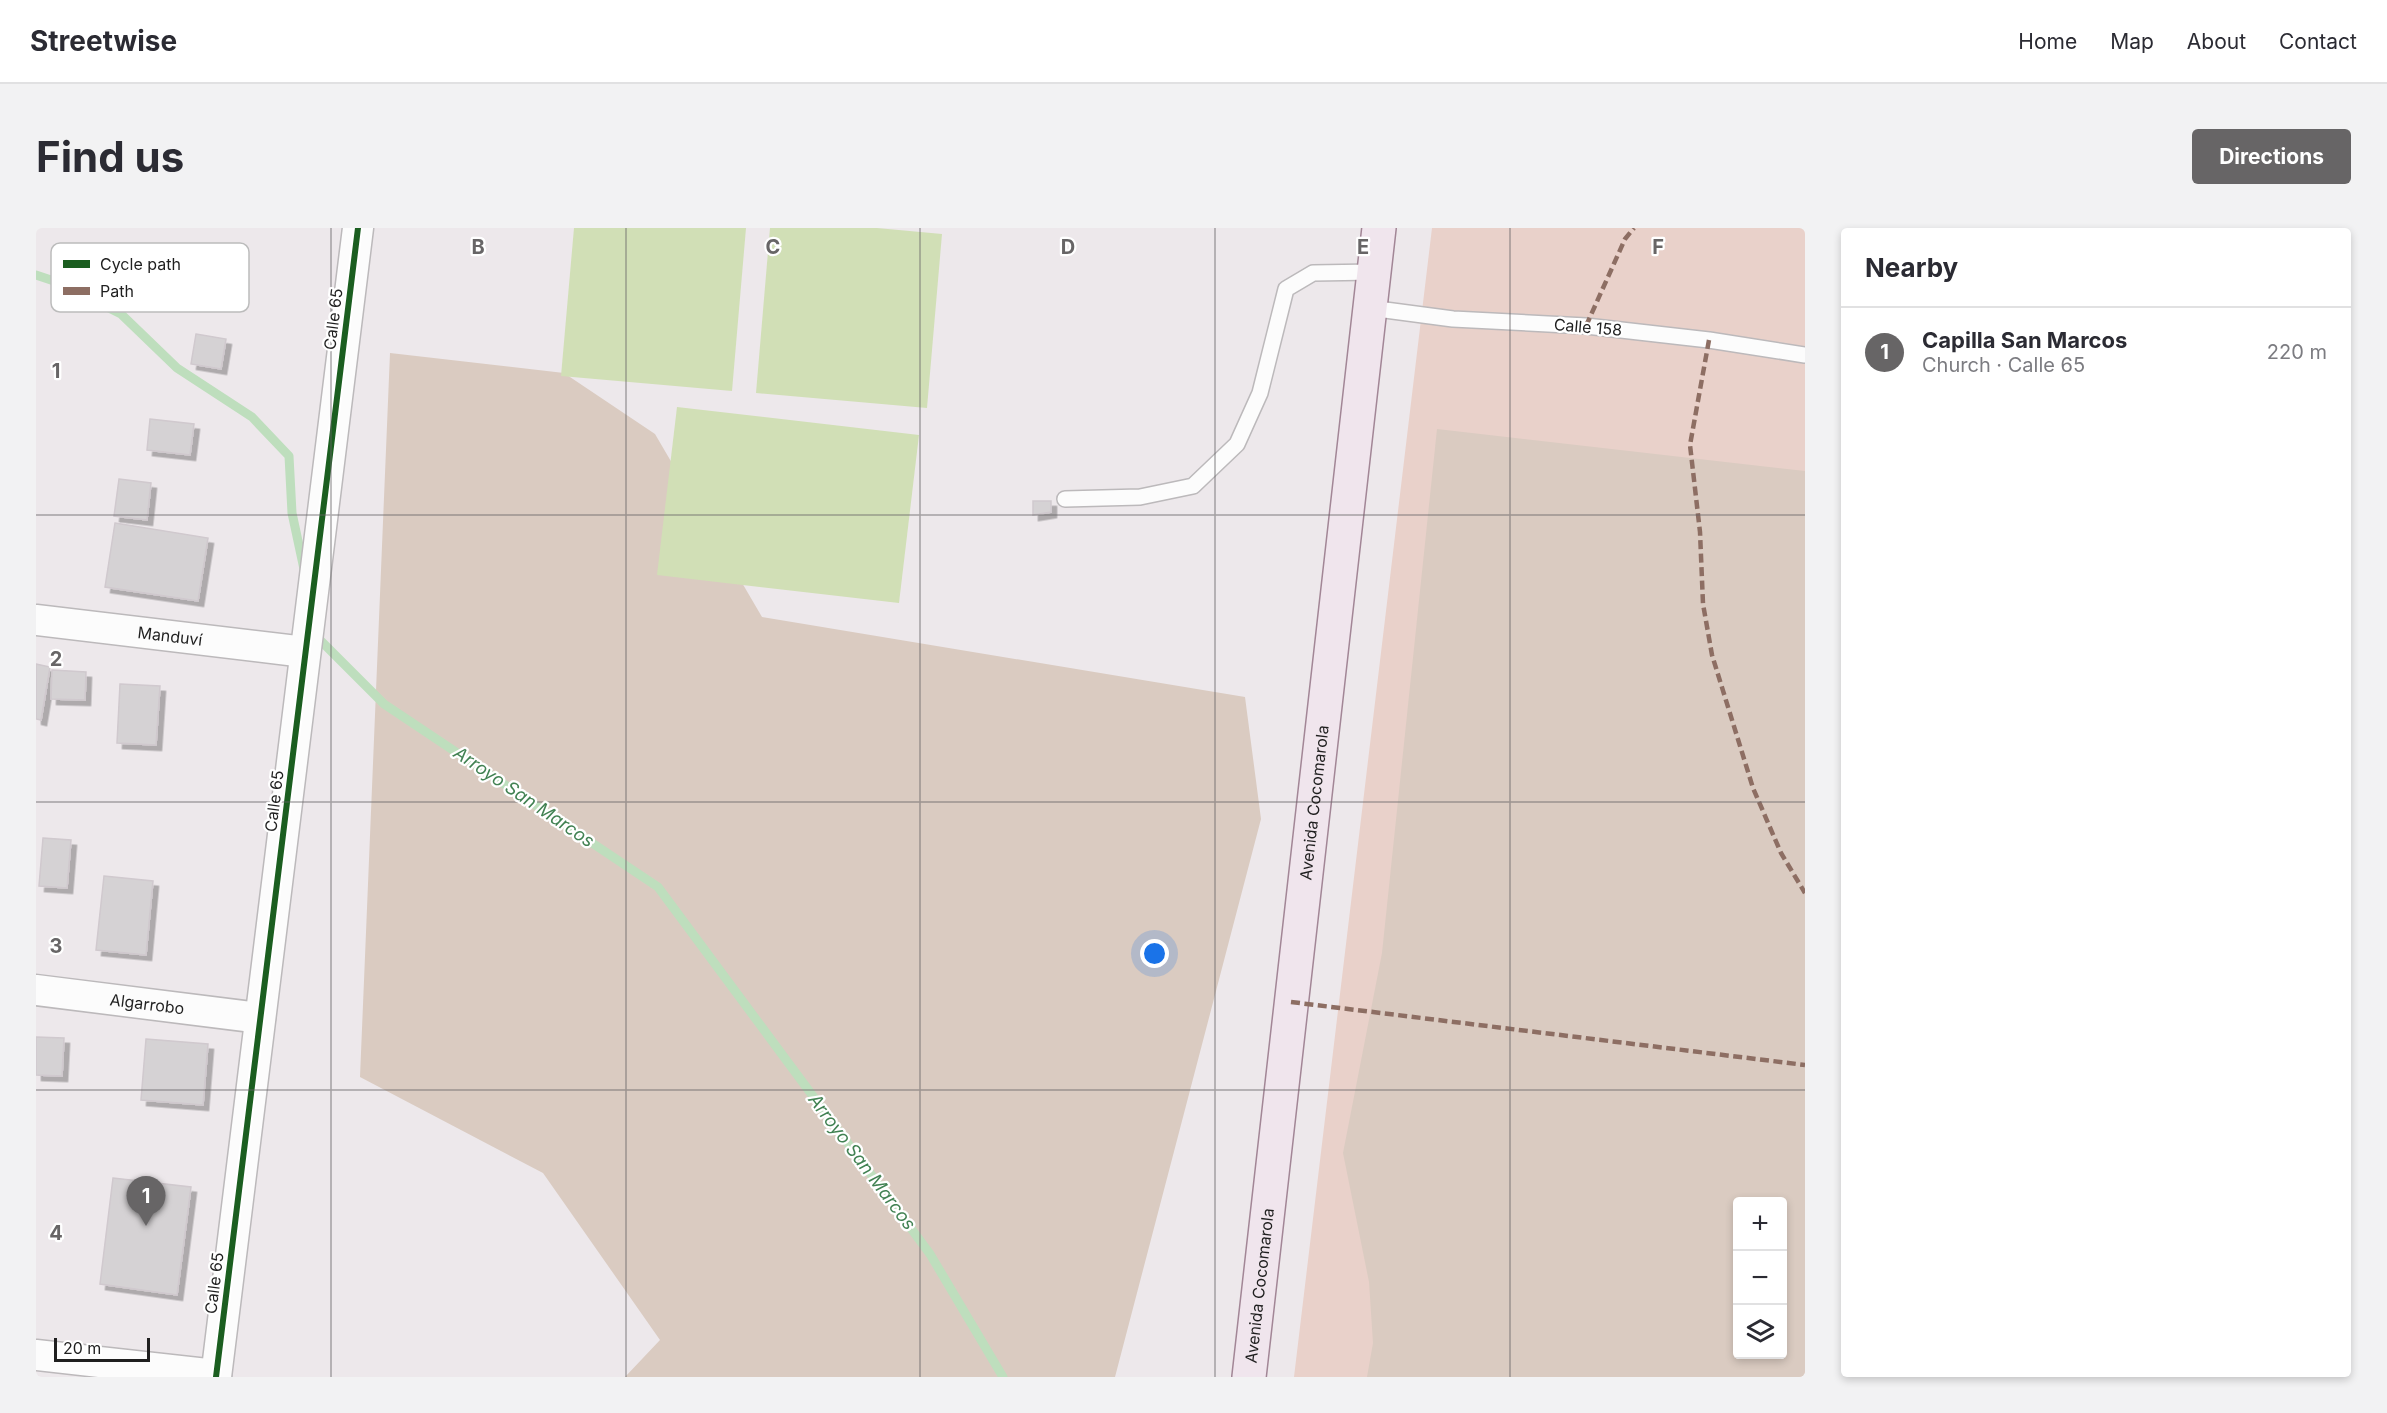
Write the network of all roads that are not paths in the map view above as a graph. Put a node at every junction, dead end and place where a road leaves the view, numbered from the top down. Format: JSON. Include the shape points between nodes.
{"nodes":[{"id":1,"x":358,"y":228,"type":"edge"},
{"id":2,"x":1378,"y":228,"type":"edge"},
{"id":3,"x":1374,"y":272,"type":"junction"},
{"id":4,"x":1370,"y":308,"type":"junction"},
{"id":5,"x":1805,"y":356,"type":"edge"},
{"id":6,"x":1065,"y":499,"type":"dead end"},
{"id":7,"x":36,"y":620,"type":"edge"},
{"id":8,"x":306,"y":652,"type":"junction"},
{"id":9,"x":36,"y":990,"type":"edge"},
{"id":10,"x":260,"y":1018,"type":"junction"},
{"id":11,"x":36,"y":1354,"type":"edge"},
{"id":12,"x":216,"y":1376,"type":"edge"},
{"id":13,"x":1249,"y":1377,"type":"edge"}],
"edges":[{"from":1,"to":8,"type":"street","name":"Calle 65"},
{"from":2,"to":3,"type":"main road","name":"Avenida Cocomarola"},
{"from":3,"to":4,"type":"main road","name":"Avenida Cocomarola"},
{"from":3,"to":6,"type":"lane","via":[[1313,273],[1286,289],[1260,393],[1237,444],[1193,486],[1140,496]]},
{"from":4,"to":5,"type":"lane","name":"Calle 158","via":[[1453,319],[1587,326]]},
{"from":4,"to":13,"type":"main road","name":"Avenida Cocomarola"},
{"from":7,"to":8,"type":"street","name":"Manduví"},
{"from":8,"to":10,"type":"street","name":"Calle 65"},
{"from":9,"to":10,"type":"street","name":"Algarrobo"},
{"from":10,"to":12,"type":"street","name":"Calle 65"},
{"from":11,"to":12,"type":"street"}]}
